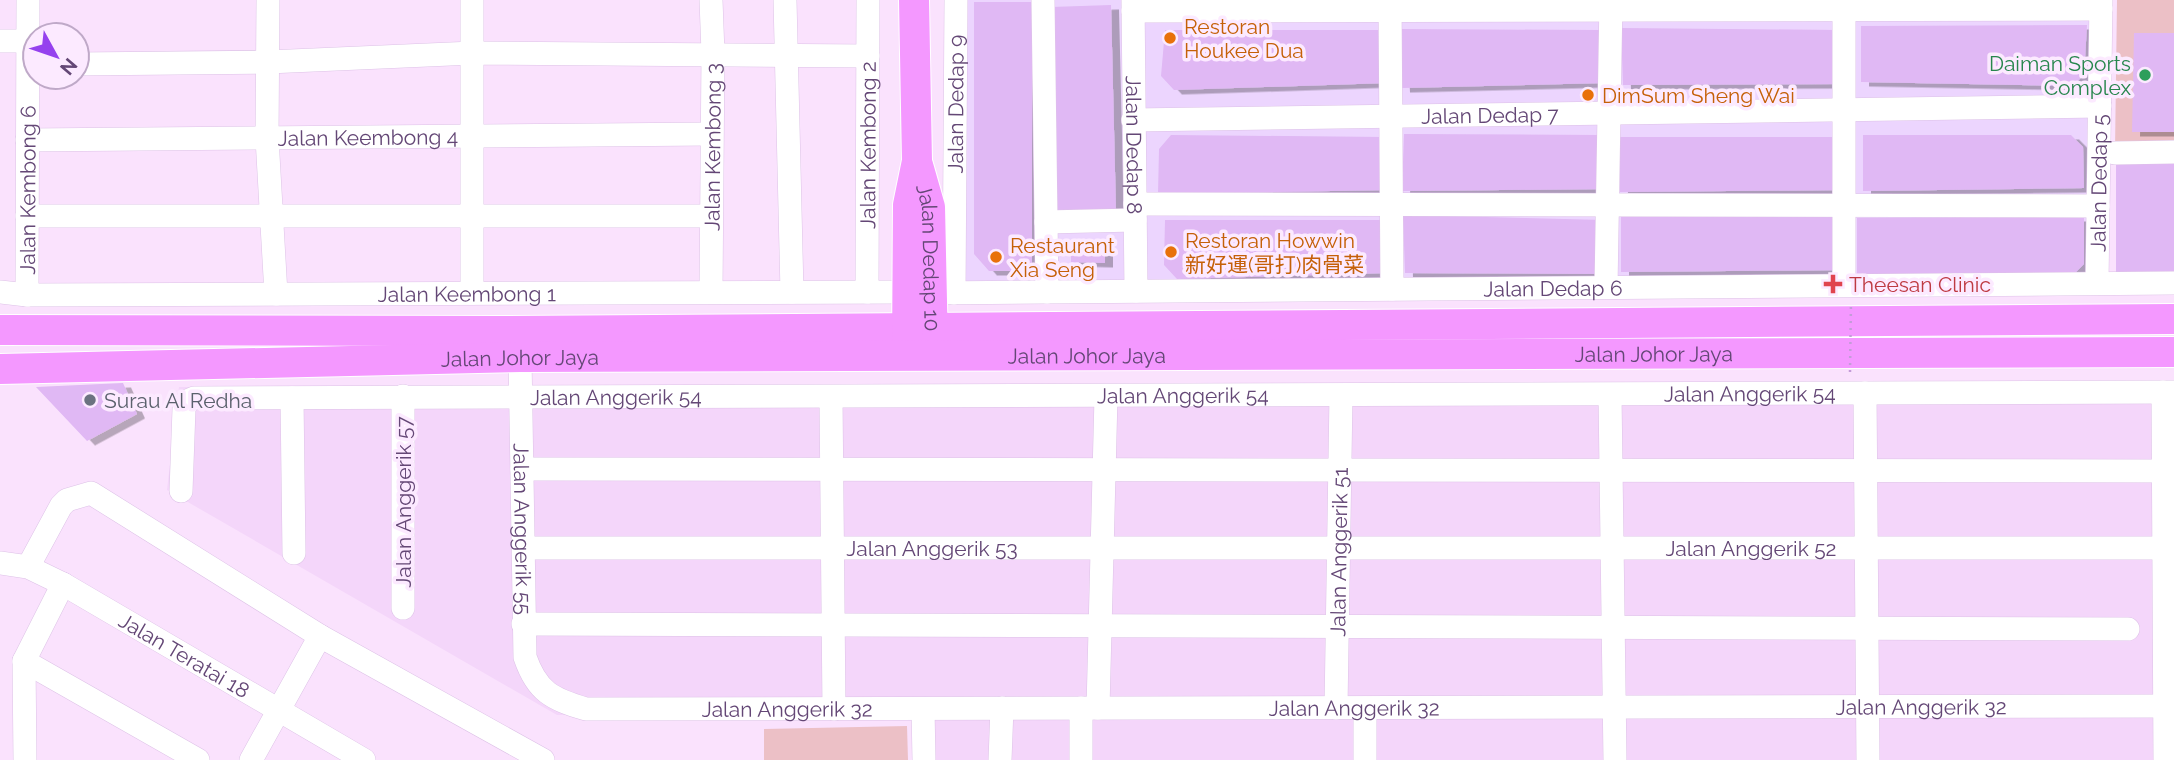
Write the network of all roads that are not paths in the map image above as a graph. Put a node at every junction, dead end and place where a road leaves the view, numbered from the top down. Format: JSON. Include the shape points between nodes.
{"nodes":[{"id":1,"x":29,"y":0,"type":"edge"},
{"id":2,"x":268,"y":0,"type":"edge"},
{"id":3,"x":472,"y":0,"type":"edge"},
{"id":4,"x":711,"y":0,"type":"edge"},
{"id":5,"x":785,"y":0,"type":"edge"},
{"id":6,"x":868,"y":0,"type":"edge"},
{"id":7,"x":914,"y":0,"type":"edge"},
{"id":8,"x":956,"y":0,"type":"edge"},
{"id":9,"x":1044,"y":0,"type":"edge"},
{"id":10,"x":2101,"y":4,"type":"edge"},
{"id":11,"x":1390,"y":5,"type":"edge"},
{"id":12,"x":1611,"y":5,"type":"edge"},
{"id":13,"x":1844,"y":5,"type":"edge"},
{"id":14,"x":1133,"y":6,"type":"edge"},
{"id":15,"x":29,"y":21,"type":"edge"},
{"id":16,"x":0,"y":41,"type":"edge"},
{"id":17,"x":21,"y":52,"type":"edge"},
{"id":18,"x":473,"y":53,"type":"junction"},
{"id":19,"x":713,"y":53,"type":"junction"},
{"id":20,"x":787,"y":55,"type":"junction"},
{"id":21,"x":868,"y":56,"type":"junction"},
{"id":22,"x":268,"y":62,"type":"junction"},
{"id":23,"x":91,"y":64,"type":"edge"},
{"id":24,"x":29,"y":91,"type":"edge"},
{"id":25,"x":2100,"y":106,"type":"junction"},
{"id":26,"x":1844,"y":110,"type":"junction"},
{"id":27,"x":1609,"y":113,"type":"junction"},
{"id":28,"x":1391,"y":116,"type":"junction"},
{"id":29,"x":1133,"y":120,"type":"junction"},
{"id":30,"x":710,"y":134,"type":"junction"},
{"id":31,"x":472,"y":136,"type":"junction"},
{"id":32,"x":267,"y":138,"type":"junction"},
{"id":33,"x":27,"y":140,"type":"junction"},
{"id":34,"x":2174,"y":152,"type":"edge"},
{"id":35,"x":2115,"y":153,"type":"dead end"},
{"id":36,"x":1392,"y":205,"type":"junction"},
{"id":37,"x":1608,"y":205,"type":"junction"},
{"id":38,"x":1844,"y":206,"type":"junction"},
{"id":39,"x":2098,"y":206,"type":"junction"},
{"id":40,"x":1135,"y":212,"type":"junction"},
{"id":41,"x":270,"y":215,"type":"junction"},
{"id":42,"x":472,"y":215,"type":"junction"},
{"id":43,"x":27,"y":216,"type":"junction"},
{"id":44,"x":711,"y":216,"type":"junction"},
{"id":45,"x":1046,"y":222,"type":"junction"},
{"id":46,"x":2097,"y":283,"type":"junction"},
{"id":47,"x":2174,"y":283,"type":"edge"},
{"id":48,"x":1606,"y":287,"type":"junction"},
{"id":49,"x":1392,"y":289,"type":"junction"},
{"id":50,"x":1136,"y":291,"type":"junction"},
{"id":51,"x":0,"y":292,"type":"edge"},
{"id":52,"x":711,"y":292,"type":"junction"},
{"id":53,"x":792,"y":292,"type":"junction"},
{"id":54,"x":867,"y":292,"type":"junction"},
{"id":55,"x":931,"y":292,"type":"junction"},
{"id":56,"x":1047,"y":292,"type":"junction"},
{"id":57,"x":472,"y":293,"type":"junction"},
{"id":58,"x":276,"y":294,"type":"junction"},
{"id":59,"x":1848,"y":294,"type":"junction"},
{"id":60,"x":27,"y":295,"type":"junction"},
{"id":61,"x":2174,"y":319,"type":"edge"},
{"id":62,"x":0,"y":330,"type":"edge"},
{"id":63,"x":920,"y":342,"type":"junction"},
{"id":64,"x":2174,"y":352,"type":"edge"},
{"id":65,"x":520,"y":357,"type":"junction"},
{"id":66,"x":0,"y":369,"type":"edge"},
{"id":67,"x":2169,"y":392,"type":"edge"},
{"id":68,"x":1865,"y":393,"type":"junction"},
{"id":69,"x":1610,"y":395,"type":"junction"},
{"id":70,"x":403,"y":396,"type":"junction"},
{"id":71,"x":1341,"y":396,"type":"junction"},
{"id":72,"x":520,"y":397,"type":"junction"},
{"id":73,"x":1106,"y":397,"type":"junction"},
{"id":74,"x":292,"y":398,"type":"junction"},
{"id":75,"x":831,"y":398,"type":"junction"},
{"id":76,"x":522,"y":469,"type":"junction"},
{"id":77,"x":832,"y":470,"type":"junction"},
{"id":78,"x":1104,"y":470,"type":"junction"},
{"id":79,"x":1340,"y":470,"type":"junction"},
{"id":80,"x":1611,"y":470,"type":"junction"},
{"id":81,"x":1866,"y":471,"type":"junction"},
{"id":82,"x":2164,"y":471,"type":"junction"},
{"id":83,"x":181,"y":491,"type":"dead end"},
{"id":84,"x":524,"y":548,"type":"junction"},
{"id":85,"x":833,"y":548,"type":"junction"},
{"id":86,"x":1102,"y":548,"type":"junction"},
{"id":87,"x":1338,"y":548,"type":"junction"},
{"id":88,"x":1612,"y":548,"type":"junction"},
{"id":89,"x":1866,"y":548,"type":"junction"},
{"id":90,"x":2164,"y":548,"type":"junction"},
{"id":91,"x":294,"y":553,"type":"dead end"},
{"id":92,"x":0,"y":563,"type":"edge"},
{"id":93,"x":28,"y":566,"type":"junction"},
{"id":94,"x":63,"y":584,"type":"junction"},
{"id":95,"x":403,"y":608,"type":"dead end"},
{"id":96,"x":523,"y":624,"type":"junction"},
{"id":97,"x":833,"y":625,"type":"junction"},
{"id":98,"x":1100,"y":626,"type":"junction"},
{"id":99,"x":1337,"y":627,"type":"junction"},
{"id":100,"x":1613,"y":628,"type":"junction"},
{"id":101,"x":1867,"y":628,"type":"junction"},
{"id":102,"x":2128,"y":629,"type":"dead end"},
{"id":103,"x":320,"y":636,"type":"junction"},
{"id":104,"x":24,"y":662,"type":"junction"},
{"id":105,"x":547,"y":694,"type":"joint"},
{"id":106,"x":2169,"y":706,"type":"edge"},
{"id":107,"x":1614,"y":707,"type":"junction"},
{"id":108,"x":1868,"y":707,"type":"junction"},
{"id":109,"x":1002,"y":708,"type":"junction"},
{"id":110,"x":1089,"y":708,"type":"junction"},
{"id":111,"x":1336,"y":708,"type":"junction"},
{"id":112,"x":1365,"y":708,"type":"junction"},
{"id":113,"x":834,"y":709,"type":"junction"},
{"id":114,"x":923,"y":709,"type":"junction"},
{"id":115,"x":279,"y":710,"type":"junction"},
{"id":116,"x":541,"y":759,"type":"edge"},
{"id":117,"x":25,"y":760,"type":"edge"},
{"id":118,"x":198,"y":760,"type":"edge"},
{"id":119,"x":251,"y":760,"type":"edge"},
{"id":120,"x":364,"y":760,"type":"edge"},
{"id":121,"x":924,"y":760,"type":"edge"},
{"id":122,"x":1000,"y":760,"type":"edge"},
{"id":123,"x":1081,"y":760,"type":"edge"},
{"id":124,"x":1365,"y":760,"type":"edge"},
{"id":125,"x":1615,"y":760,"type":"edge"},
{"id":126,"x":1868,"y":760,"type":"edge"},
{"id":127,"x":2165,"y":760,"type":"edge"}],
"edges":[{"from":1,"to":15,"type":"street","name":"Jalan Kembong 6"},
{"from":2,"to":22,"type":"street"},
{"from":3,"to":18,"type":"street"},
{"from":4,"to":19,"type":"street","name":"Jalan Kembong 3"},
{"from":5,"to":20,"type":"street"},
{"from":6,"to":21,"type":"street","name":"Jalan Kembong 2"},
{"from":7,"to":55,"type":"main road","name":"Jalan Dedap 10","via":[[917,161],[930,207]]},
{"from":8,"to":55,"type":"street","name":"Jalan Dedap 9"},
{"from":9,"to":45,"type":"street"},
{"from":10,"to":13,"type":"street"},
{"from":10,"to":25,"type":"street","name":"Jalan Dedap 5"},
{"from":11,"to":12,"type":"street"},
{"from":11,"to":14,"type":"street"},
{"from":11,"to":28,"type":"street"},
{"from":12,"to":13,"type":"street"},
{"from":12,"to":27,"type":"street"},
{"from":13,"to":26,"type":"street"},
{"from":14,"to":29,"type":"street","name":"Jalan Dedap 8"},
{"from":16,"to":17,"type":"street"},
{"from":18,"to":19,"type":"street"},
{"from":18,"to":22,"type":"street"},
{"from":18,"to":31,"type":"street"},
{"from":19,"to":20,"type":"street"},
{"from":19,"to":30,"type":"street","name":"Jalan Kembong 3"},
{"from":20,"to":21,"type":"street"},
{"from":20,"to":53,"type":"street"},
{"from":21,"to":54,"type":"street","name":"Jalan Kembong 2"},
{"from":22,"to":23,"type":"street"},
{"from":22,"to":32,"type":"street"},
{"from":24,"to":33,"type":"street","name":"Jalan Kembong 6"},
{"from":25,"to":26,"type":"street","name":"Jalan Dedap 7"},
{"from":25,"to":39,"type":"street","name":"Jalan Dedap 5"},
{"from":26,"to":27,"type":"street","name":"Jalan Dedap 7"},
{"from":26,"to":38,"type":"street"},
{"from":27,"to":28,"type":"street","name":"Jalan Dedap 7"},
{"from":27,"to":37,"type":"street"},
{"from":28,"to":29,"type":"street","name":"Jalan Dedap 7"},
{"from":28,"to":36,"type":"street"},
{"from":29,"to":40,"type":"street","name":"Jalan Dedap 8"},
{"from":30,"to":31,"type":"street","name":"Jalan Keembong 4"},
{"from":30,"to":44,"type":"street","name":"Jalan Kembong 3"},
{"from":31,"to":32,"type":"street","name":"Jalan Keembong 4"},
{"from":31,"to":42,"type":"street"},
{"from":32,"to":33,"type":"street","name":"Jalan Keembong 4"},
{"from":32,"to":41,"type":"street"},
{"from":33,"to":43,"type":"street","name":"Jalan Kembong 6"},
{"from":34,"to":35,"type":"street"},
{"from":36,"to":37,"type":"street"},
{"from":36,"to":40,"type":"street"},
{"from":36,"to":49,"type":"street"},
{"from":37,"to":38,"type":"street"},
{"from":37,"to":48,"type":"street"},
{"from":38,"to":39,"type":"street"},
{"from":38,"to":59,"type":"street"},
{"from":39,"to":46,"type":"street","name":"Jalan Dedap 5"},
{"from":40,"to":45,"type":"street"},
{"from":40,"to":50,"type":"street","name":"Jalan Dedap 8"},
{"from":41,"to":42,"type":"street"},
{"from":41,"to":43,"type":"street"},
{"from":41,"to":58,"type":"street"},
{"from":42,"to":44,"type":"street"},
{"from":42,"to":57,"type":"street"},
{"from":43,"to":60,"type":"street","name":"Jalan Kembong 6"},
{"from":44,"to":52,"type":"street","name":"Jalan Kembong 3"},
{"from":45,"to":56,"type":"street"},
{"from":46,"to":47,"type":"street","name":"Jalan Dedap 6"},
{"from":46,"to":59,"type":"street","name":"Jalan Dedap 6"},
{"from":48,"to":49,"type":"street","name":"Jalan Dedap 6"},
{"from":48,"to":59,"type":"street","name":"Jalan Dedap 6"},
{"from":49,"to":50,"type":"street","name":"Jalan Dedap 6"},
{"from":50,"to":56,"type":"street","name":"Jalan Dedap 6"},
{"from":51,"to":60,"type":"street","name":"Jalan Keembong 1"},
{"from":52,"to":53,"type":"street","name":"Jalan Keembong 1"},
{"from":52,"to":57,"type":"street","name":"Jalan Keembong 1"},
{"from":53,"to":54,"type":"street","name":"Jalan Keembong 1"},
{"from":54,"to":55,"type":"street","name":"Jalan Keembong 1"},
{"from":55,"to":56,"type":"street","name":"Jalan Dedap 6"},
{"from":55,"to":63,"type":"main road","name":"Jalan Dedap 10"},
{"from":57,"to":58,"type":"street","name":"Jalan Keembong 1"},
{"from":58,"to":60,"type":"street","name":"Jalan Keembong 1"},
{"from":61,"to":63,"type":"main road","name":"Jalan Johor Jaya"},
{"from":62,"to":63,"type":"main road","name":"Jalan Johor Jaya"},
{"from":63,"to":64,"type":"main road","name":"Jalan Johor Jaya"},
{"from":63,"to":65,"type":"main road","name":"Jalan Johor Jaya"},
{"from":65,"to":66,"type":"main road","name":"Jalan Johor Jaya"},
{"from":65,"to":72,"type":"street","name":"Jalan Anggerik 55"},
{"from":67,"to":68,"type":"street","name":"Jalan Anggerik 54"},
{"from":67,"to":82,"type":"street"},
{"from":68,"to":69,"type":"street","name":"Jalan Anggerik 54"},
{"from":68,"to":81,"type":"street"},
{"from":69,"to":71,"type":"street","name":"Jalan Anggerik 54"},
{"from":69,"to":80,"type":"street"},
{"from":70,"to":72,"type":"street","name":"Jalan Anggerik 54"},
{"from":70,"to":74,"type":"street","name":"Jalan Anggerik 54"},
{"from":70,"to":95,"type":"street","name":"Jalan Anggerik 57"},
{"from":71,"to":73,"type":"street","name":"Jalan Anggerik 54"},
{"from":71,"to":79,"type":"street","name":"Jalan Anggerik 51"},
{"from":72,"to":75,"type":"street","name":"Jalan Anggerik 54"},
{"from":72,"to":76,"type":"street","name":"Jalan Anggerik 55"},
{"from":73,"to":75,"type":"street","name":"Jalan Anggerik 54"},
{"from":73,"to":78,"type":"street"},
{"from":74,"to":83,"type":"street","name":"Jalan Anggerik 54","via":[[190,399],[184,409]]},
{"from":74,"to":91,"type":"street"},
{"from":75,"to":77,"type":"street"},
{"from":76,"to":77,"type":"street"},
{"from":76,"to":84,"type":"street","name":"Jalan Anggerik 55"},
{"from":77,"to":78,"type":"street"},
{"from":77,"to":85,"type":"street"},
{"from":78,"to":79,"type":"street"},
{"from":78,"to":86,"type":"street"},
{"from":79,"to":80,"type":"street"},
{"from":79,"to":87,"type":"street","name":"Jalan Anggerik 51"},
{"from":80,"to":81,"type":"street"},
{"from":80,"to":88,"type":"street"},
{"from":81,"to":82,"type":"street"},
{"from":81,"to":89,"type":"street"},
{"from":82,"to":90,"type":"street"},
{"from":84,"to":85,"type":"street","name":"Jalan Anggerik 53"},
{"from":84,"to":96,"type":"street","name":"Jalan Anggerik 55"},
{"from":85,"to":86,"type":"street","name":"Jalan Anggerik 53"},
{"from":85,"to":97,"type":"street"},
{"from":86,"to":87,"type":"street","name":"Jalan Anggerik 53"},
{"from":86,"to":98,"type":"street"},
{"from":87,"to":88,"type":"street","name":"Jalan Anggerik 52"},
{"from":87,"to":99,"type":"street","name":"Jalan Anggerik 51"},
{"from":88,"to":89,"type":"street","name":"Jalan Anggerik 52"},
{"from":88,"to":100,"type":"street"},
{"from":89,"to":90,"type":"street","name":"Jalan Anggerik 52"},
{"from":89,"to":101,"type":"street"},
{"from":90,"to":106,"type":"street"},
{"from":92,"to":93,"type":"street","name":"Jalan Teratai 18"},
{"from":93,"to":94,"type":"street","name":"Jalan Teratai 18"},
{"from":93,"to":103,"type":"street","via":[[61,506],[91,494]]},
{"from":94,"to":104,"type":"street"},
{"from":94,"to":115,"type":"street","name":"Jalan Teratai 18"},
{"from":96,"to":97,"type":"street"},
{"from":96,"to":105,"type":"street","name":"Jalan Anggerik 55","via":[[532,678]]},
{"from":97,"to":98,"type":"street"},
{"from":97,"to":113,"type":"street"},
{"from":98,"to":99,"type":"street"},
{"from":98,"to":110,"type":"street"},
{"from":99,"to":100,"type":"street"},
{"from":99,"to":111,"type":"street","name":"Jalan Anggerik 51"},
{"from":100,"to":101,"type":"street"},
{"from":100,"to":107,"type":"street"},
{"from":101,"to":102,"type":"street"},
{"from":101,"to":108,"type":"street"},
{"from":103,"to":115,"type":"street"},
{"from":103,"to":116,"type":"street"},
{"from":104,"to":117,"type":"street"},
{"from":104,"to":118,"type":"street"},
{"from":105,"to":113,"type":"street","name":"Jalan Anggerik 32","via":[[586,709]]},
{"from":106,"to":108,"type":"street","name":"Jalan Anggerik 32"},
{"from":106,"to":127,"type":"street"},
{"from":107,"to":108,"type":"street","name":"Jalan Anggerik 32"},
{"from":107,"to":112,"type":"street","name":"Jalan Anggerik 32"},
{"from":107,"to":125,"type":"street"},
{"from":108,"to":126,"type":"street"},
{"from":109,"to":110,"type":"street","name":"Jalan Anggerik 32"},
{"from":109,"to":114,"type":"street","name":"Jalan Anggerik 32"},
{"from":109,"to":122,"type":"street"},
{"from":110,"to":111,"type":"street","name":"Jalan Anggerik 32"},
{"from":110,"to":123,"type":"street"},
{"from":111,"to":112,"type":"street","name":"Jalan Anggerik 32"},
{"from":112,"to":124,"type":"street"},
{"from":113,"to":114,"type":"street","name":"Jalan Anggerik 32"},
{"from":114,"to":121,"type":"street"},
{"from":115,"to":119,"type":"street"},
{"from":115,"to":120,"type":"street","name":"Jalan Teratai 18"}]}
